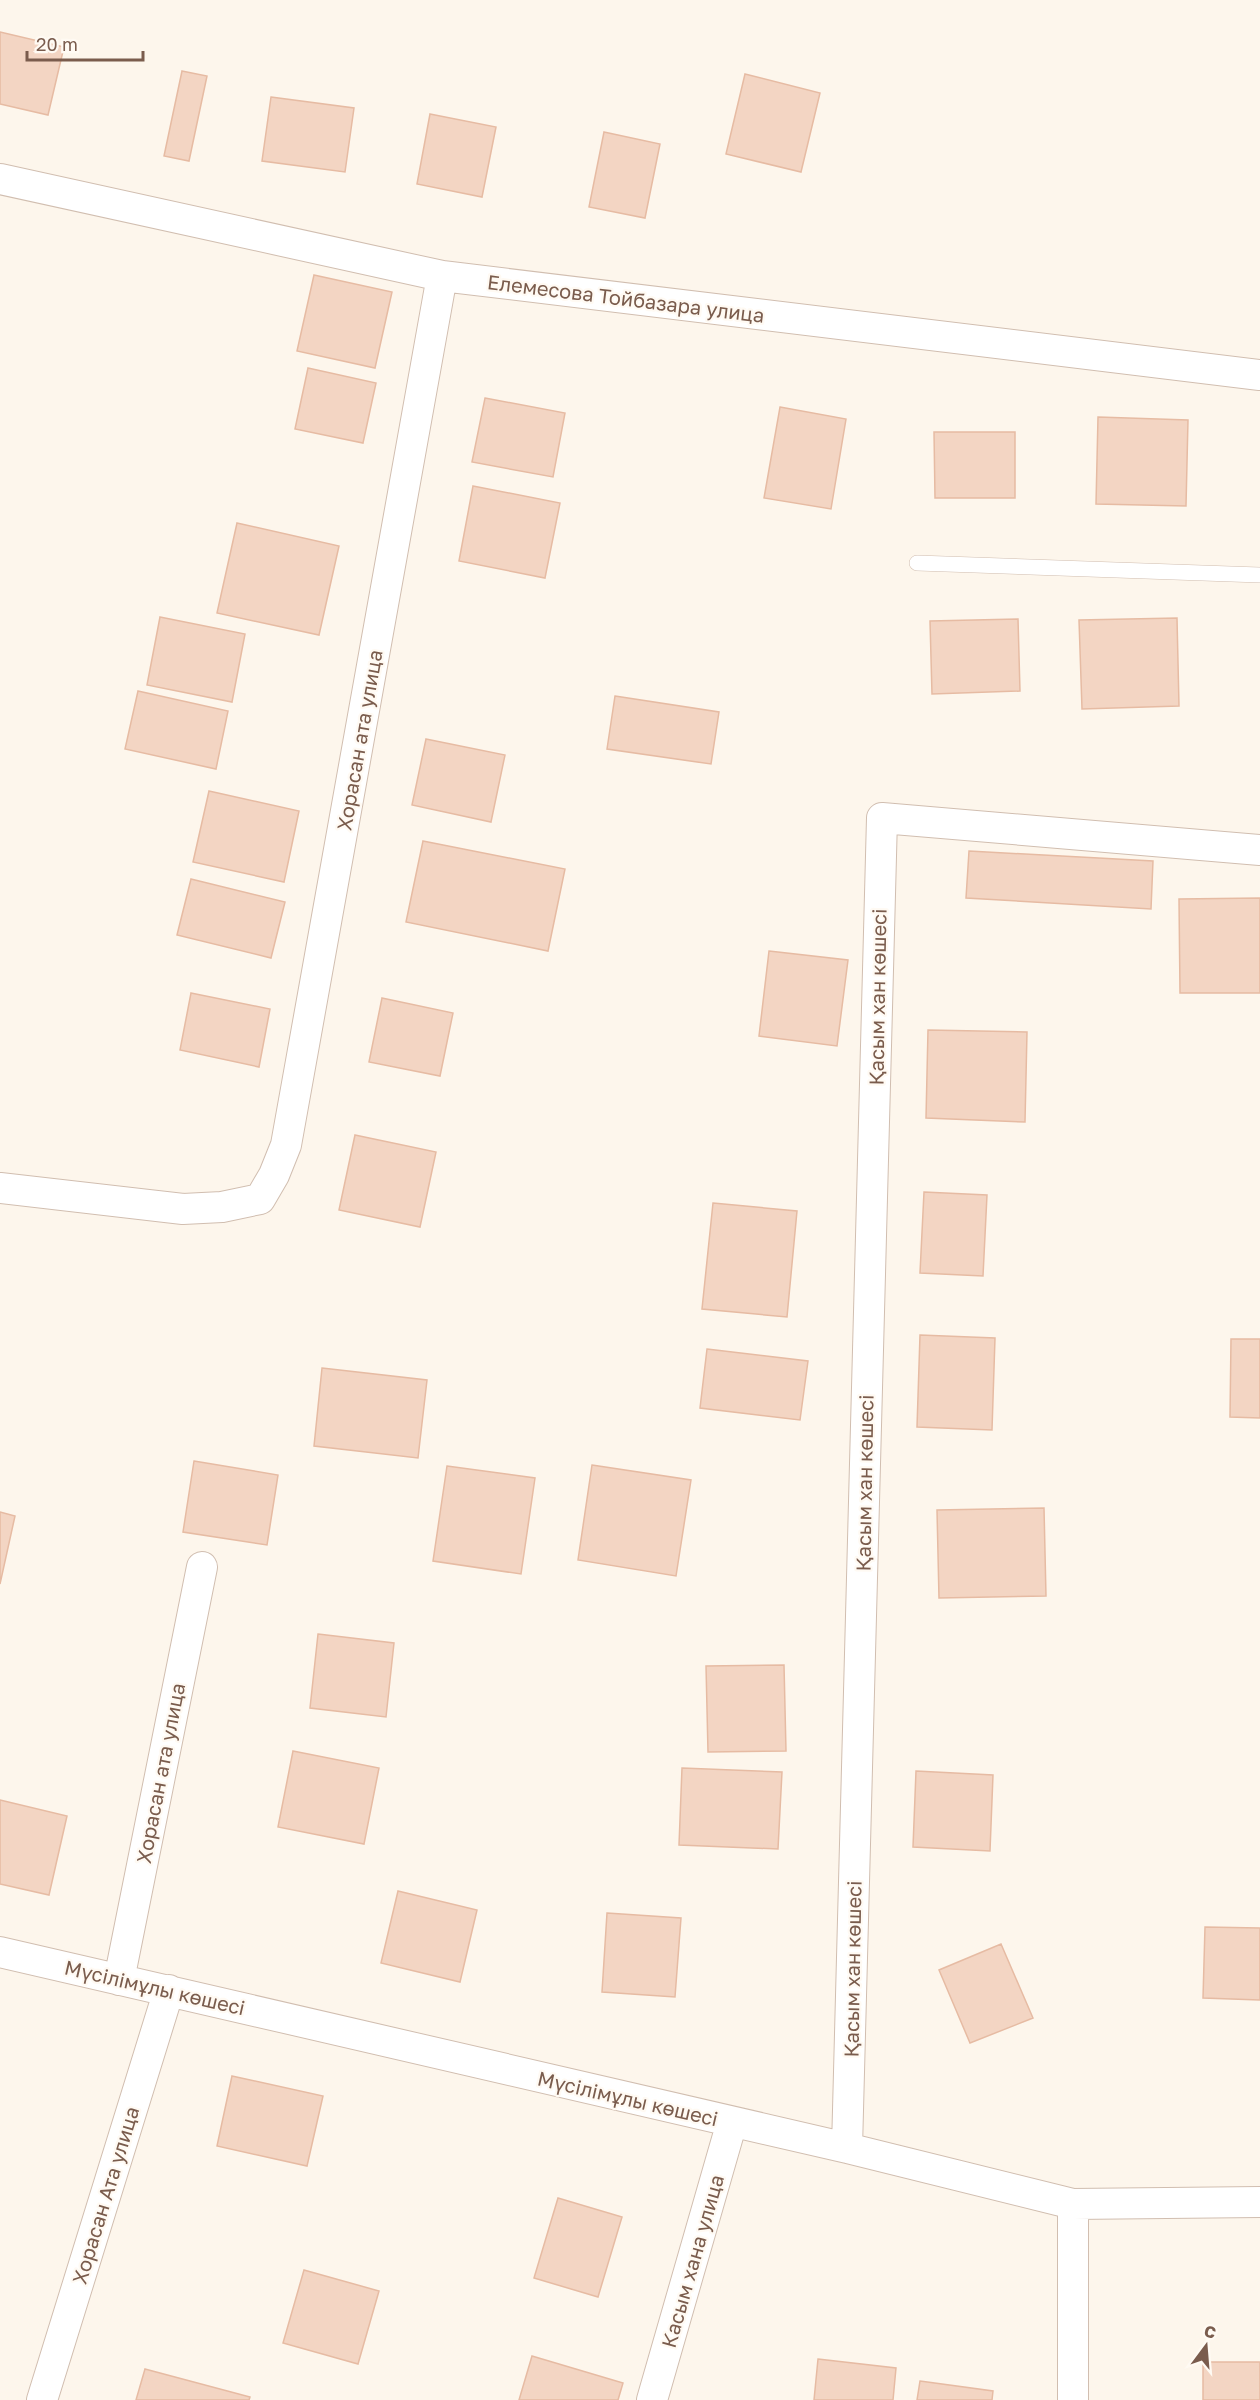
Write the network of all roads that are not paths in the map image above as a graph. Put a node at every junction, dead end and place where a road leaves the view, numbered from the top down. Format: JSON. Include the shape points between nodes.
{"nodes":[{"id":1,"x":0,"y":179,"type":"edge"},
{"id":2,"x":441,"y":276,"type":"junction"},
{"id":3,"x":1260,"y":375,"type":"edge"},
{"id":4,"x":917,"y":563,"type":"dead end"},
{"id":5,"x":1260,"y":575,"type":"edge"},
{"id":6,"x":1260,"y":850,"type":"edge"},
{"id":7,"x":0,"y":1188,"type":"edge"},
{"id":8,"x":202,"y":1566,"type":"dead end"},
{"id":9,"x":0,"y":1952,"type":"edge"},
{"id":10,"x":119,"y":1980,"type":"junction"},
{"id":11,"x":169,"y":1990,"type":"junction"},
{"id":12,"x":732,"y":2122,"type":"junction"},
{"id":13,"x":847,"y":2148,"type":"junction"},
{"id":14,"x":1260,"y":2202,"type":"edge"},
{"id":15,"x":1073,"y":2204,"type":"junction"},
{"id":16,"x":42,"y":2400,"type":"edge"},
{"id":17,"x":652,"y":2400,"type":"edge"},
{"id":18,"x":1073,"y":2400,"type":"edge"}],
"edges":[{"from":1,"to":2,"type":"street","name":"Елемесова Тойбазара улица"},
{"from":2,"to":3,"type":"street","name":"Елемесова Тойбазара улица"},
{"from":2,"to":7,"type":"street","name":"Хорасан ата улица","via":[[286,1145],[274,1175],[260,1199],[222,1207],[183,1209]]},
{"from":4,"to":5,"type":"lane"},
{"from":6,"to":13,"type":"street","name":"Қасым хан көшесі","via":[[882,818]]},
{"from":8,"to":10,"type":"street","name":"Хорасан ата улица"},
{"from":9,"to":10,"type":"street","name":"Мүсілімұлы көшесі"},
{"from":10,"to":11,"type":"street","name":"Мүсілімұлы көшесі"},
{"from":11,"to":12,"type":"street","name":"Мүсілімұлы көшесі"},
{"from":11,"to":16,"type":"street","name":"Хорасан Ата улица"},
{"from":12,"to":13,"type":"street","name":"Мүсілімұлы көшесі"},
{"from":12,"to":17,"type":"street","name":"Касым хана улица"},
{"from":13,"to":15,"type":"street","name":"Мүсілімұлы көшесі"},
{"from":14,"to":15,"type":"street","name":"Мүсілімұлы көшесі"},
{"from":15,"to":18,"type":"street"}]}
